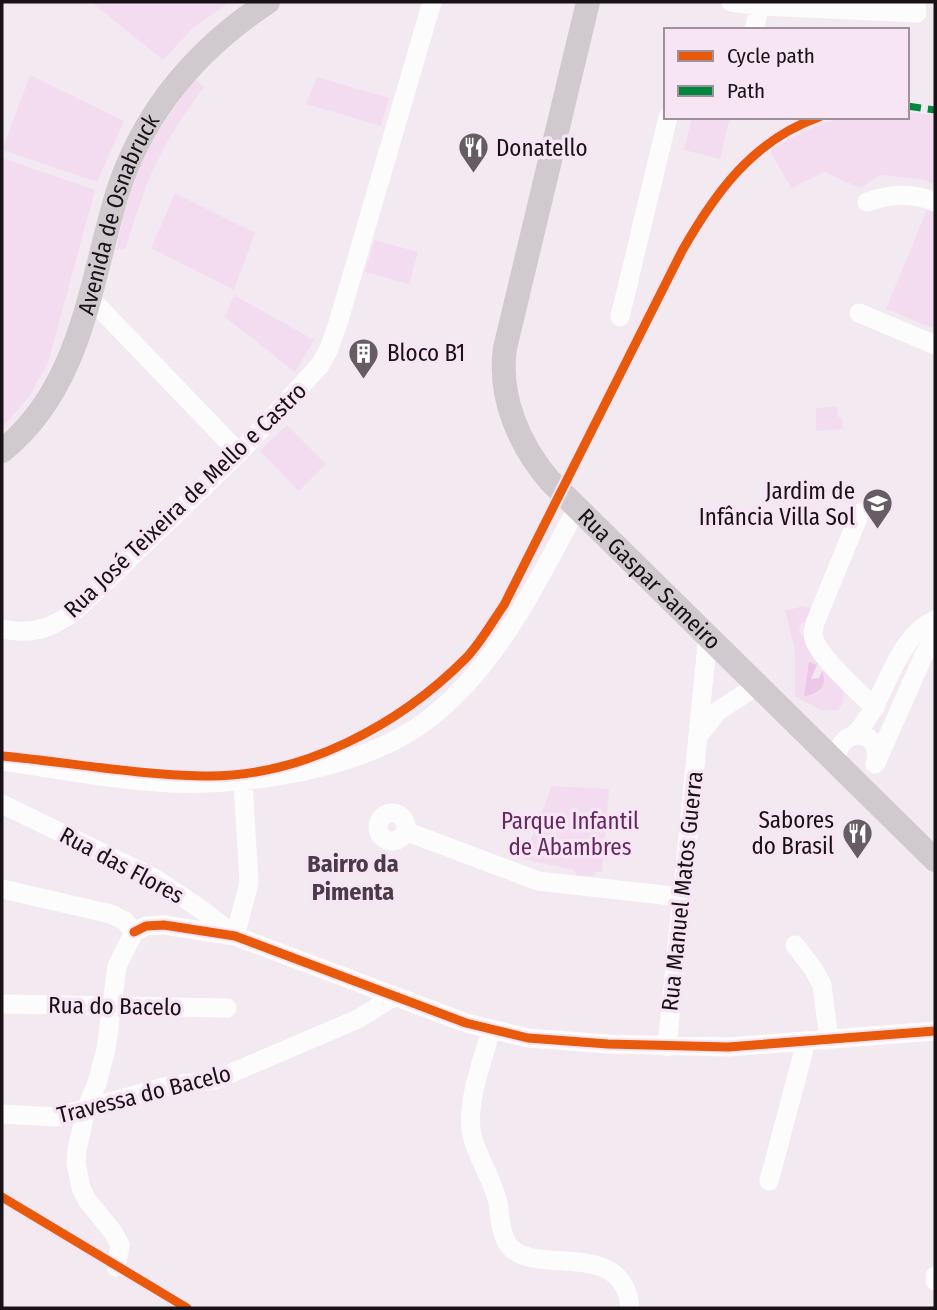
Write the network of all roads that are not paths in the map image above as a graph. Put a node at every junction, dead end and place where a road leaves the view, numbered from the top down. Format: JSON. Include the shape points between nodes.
{"nodes":[{"id":1,"x":268,"y":2,"type":"edge"},
{"id":2,"x":432,"y":2,"type":"edge"},
{"id":3,"x":586,"y":2,"type":"edge"},
{"id":4,"x":731,"y":2,"type":"edge"},
{"id":5,"x":916,"y":2,"type":"edge"},
{"id":6,"x":760,"y":6,"type":"junction"},
{"id":7,"x":832,"y":6,"type":"edge"},
{"id":8,"x":754,"y":28,"type":"edge"},
{"id":9,"x":668,"y":119,"type":"edge"},
{"id":10,"x":867,"y":202,"type":"dead end"},
{"id":11,"x":935,"y":202,"type":"edge"},
{"id":12,"x":91,"y":299,"type":"junction"},
{"id":13,"x":859,"y":313,"type":"dead end"},
{"id":14,"x":620,"y":317,"type":"dead end"},
{"id":15,"x":935,"y":345,"type":"edge"},
{"id":16,"x":2,"y":451,"type":"edge"},
{"id":17,"x":239,"y":453,"type":"junction"},
{"id":18,"x":578,"y":507,"type":"junction"},
{"id":19,"x":860,"y":513,"type":"dead end"},
{"id":20,"x":935,"y":620,"type":"edge"},
{"id":21,"x":2,"y":629,"type":"edge"},
{"id":22,"x":708,"y":635,"type":"junction"},
{"id":23,"x":935,"y":637,"type":"edge"},
{"id":24,"x":898,"y":662,"type":"junction"},
{"id":25,"x":917,"y":671,"type":"junction"},
{"id":26,"x":758,"y":685,"type":"junction"},
{"id":27,"x":875,"y":708,"type":"junction"},
{"id":28,"x":698,"y":736,"type":"junction"},
{"id":29,"x":852,"y":760,"type":"junction"},
{"id":30,"x":2,"y":761,"type":"edge"},
{"id":31,"x":243,"y":781,"type":"junction"},
{"id":32,"x":2,"y":804,"type":"edge"},
{"id":33,"x":405,"y":831,"type":"dead end"},
{"id":34,"x":935,"y":860,"type":"edge"},
{"id":35,"x":2,"y":889,"type":"edge"},
{"id":36,"x":681,"y":897,"type":"junction"},
{"id":37,"x":134,"y":932,"type":"junction"},
{"id":38,"x":235,"y":936,"type":"junction"},
{"id":39,"x":795,"y":945,"type":"dead end"},
{"id":40,"x":395,"y":996,"type":"junction"},
{"id":41,"x":2,"y":1004,"type":"edge"},
{"id":42,"x":111,"y":1005,"type":"junction"},
{"id":43,"x":227,"y":1008,"type":"dead end"},
{"id":44,"x":491,"y":1030,"type":"junction"},
{"id":45,"x":935,"y":1031,"type":"edge"},
{"id":46,"x":829,"y":1040,"type":"junction"},
{"id":47,"x":806,"y":1042,"type":"junction"},
{"id":48,"x":667,"y":1047,"type":"junction"},
{"id":49,"x":86,"y":1109,"type":"junction"},
{"id":50,"x":2,"y":1114,"type":"edge"},
{"id":51,"x":769,"y":1181,"type":"dead end"},
{"id":52,"x":116,"y":1267,"type":"dead end"},
{"id":53,"x":630,"y":1307,"type":"edge"}],
"edges":[{"from":1,"to":12,"type":"main road","name":"Avenida de Osnabruck","via":[[193,62],[150,121],[118,194]]},
{"from":2,"to":17,"type":"street","name":"Rua José Teixeira de Mello e Castro","via":[[332,340],[315,372]]},
{"from":3,"to":18,"type":"main road","name":"Rua Gaspar Sameiro","via":[[503,368],[522,440],[544,473]]},
{"from":4,"to":6,"type":"street"},
{"from":5,"to":7,"type":"street","via":[[917,13]]},
{"from":6,"to":7,"type":"street"},
{"from":6,"to":8,"type":"street"},
{"from":9,"to":14,"type":"street"},
{"from":10,"to":11,"type":"street","via":[[899,194]]},
{"from":12,"to":16,"type":"main road","name":"Avenida de Osnabruck","via":[[53,390],[28,426]]},
{"from":12,"to":17,"type":"street"},
{"from":13,"to":15,"type":"street"},
{"from":17,"to":21,"type":"street","name":"Rua José Teixeira de Mello e Castro","via":[[61,621],[38,632]]},
{"from":18,"to":22,"type":"main road","name":"Rua Gaspar Sameiro"},
{"from":18,"to":31,"type":"street","via":[[481,667],[418,727],[355,758]]},
{"from":19,"to":27,"type":"street","via":[[813,633],[825,656]]},
{"from":20,"to":24,"type":"street","via":[[915,632]]},
{"from":22,"to":26,"type":"main road","name":"Rua Gaspar Sameiro"},
{"from":22,"to":28,"type":"street","name":"Rua Manuel Matos Guerra"},
{"from":23,"to":25,"type":"street"},
{"from":24,"to":25,"type":"street","via":[[910,660]]},
{"from":24,"to":27,"type":"street"},
{"from":25,"to":29,"type":"street"},
{"from":26,"to":28,"type":"street","via":[[718,711]]},
{"from":26,"to":29,"type":"main road","name":"Rua Gaspar Sameiro"},
{"from":27,"to":29,"type":"street"},
{"from":28,"to":36,"type":"street","name":"Rua Manuel Matos Guerra"},
{"from":29,"to":34,"type":"main road","name":"Rua Gaspar Sameiro"},
{"from":30,"to":31,"type":"street","via":[[153,781]]},
{"from":31,"to":38,"type":"street","via":[[250,883]]},
{"from":32,"to":38,"type":"street","name":"Rua das Flores","via":[[154,878]]},
{"from":33,"to":36,"type":"street","via":[[538,881]]},
{"from":35,"to":37,"type":"street","via":[[111,914]]},
{"from":36,"to":48,"type":"street","name":"Rua Manuel Matos Guerra"},
{"from":37,"to":38,"type":"street","via":[[164,925]]},
{"from":37,"to":42,"type":"street","via":[[119,960]]},
{"from":38,"to":40,"type":"street"},
{"from":39,"to":46,"type":"street","via":[[822,985]]},
{"from":40,"to":44,"type":"street"},
{"from":40,"to":49,"type":"street","name":"Travessa do Bacelo","via":[[358,1019],[227,1076],[168,1086]]},
{"from":41,"to":42,"type":"street","name":"Rua do Bacelo"},
{"from":42,"to":43,"type":"street","name":"Rua do Bacelo"},
{"from":42,"to":49,"type":"street","via":[[102,1066]]},
{"from":44,"to":48,"type":"street","via":[[565,1042]]},
{"from":44,"to":53,"type":"street","via":[[473,1101],[471,1130],[494,1187],[503,1237],[523,1255],[579,1261],[606,1270],[624,1286]]},
{"from":45,"to":46,"type":"street"},
{"from":46,"to":47,"type":"street"},
{"from":47,"to":48,"type":"street"},
{"from":47,"to":51,"type":"street"},
{"from":49,"to":50,"type":"street","name":"Travessa do Bacelo","via":[[51,1117]]},
{"from":49,"to":52,"type":"street","via":[[77,1150],[78,1176],[87,1200],[120,1245]]}]}
